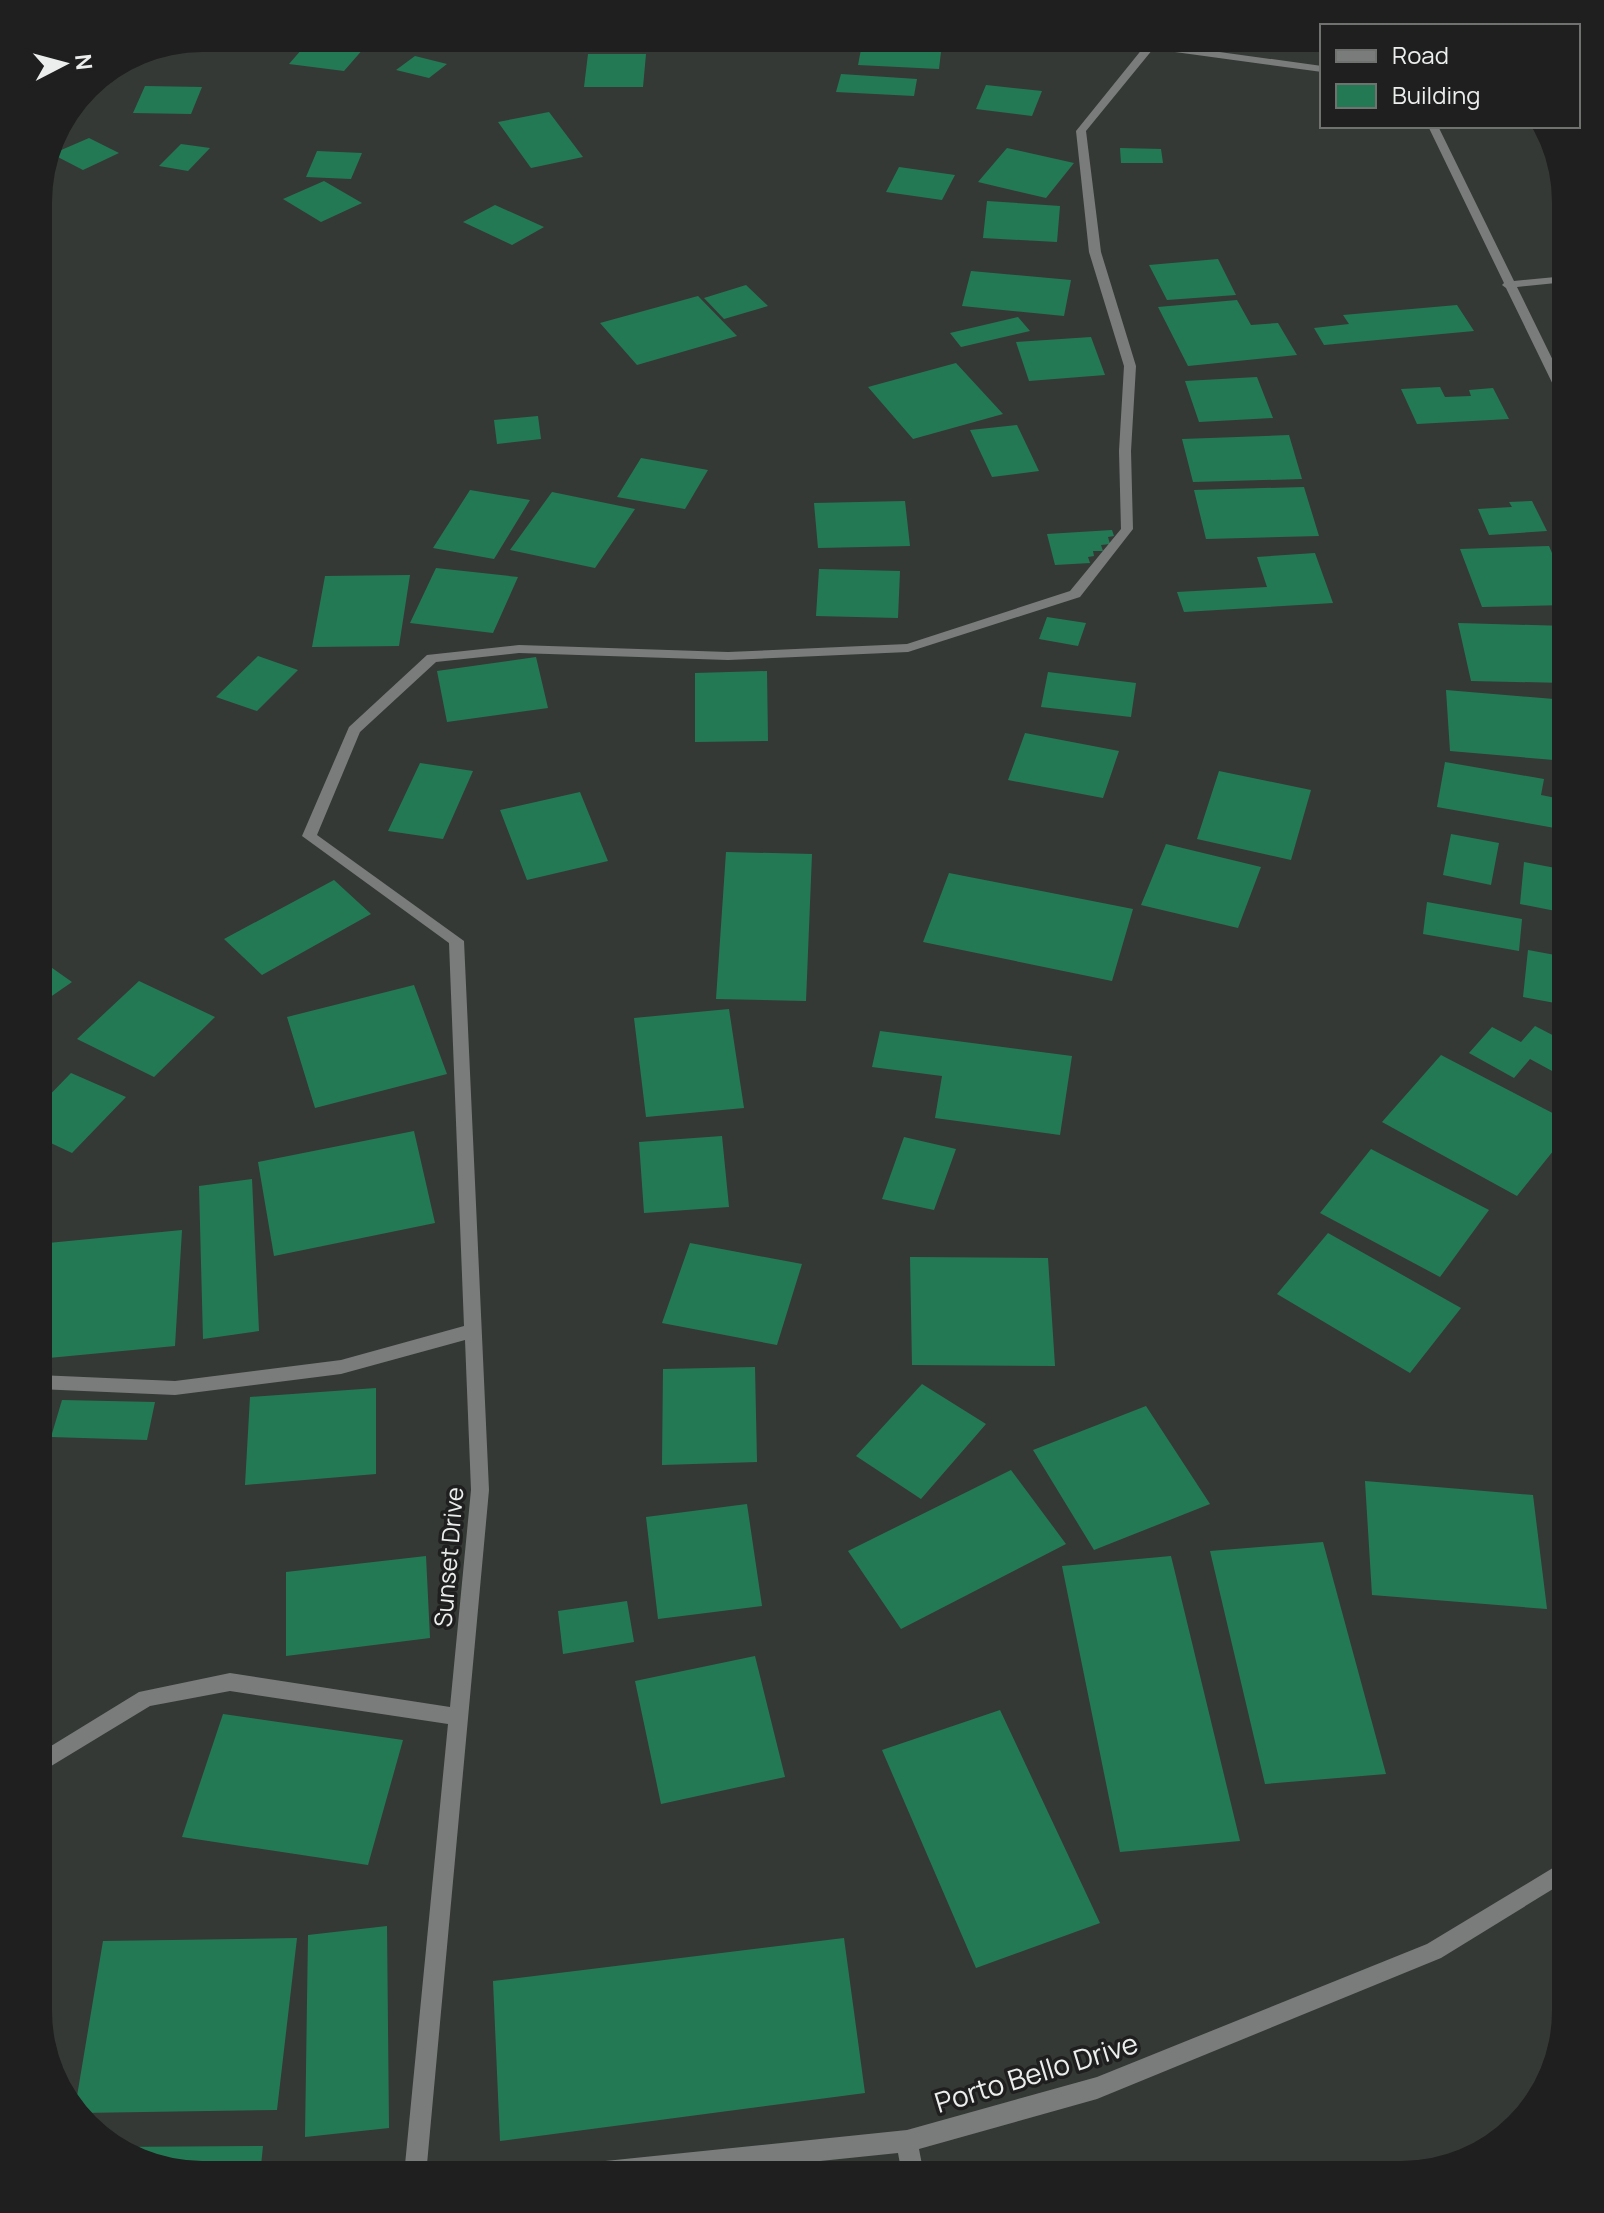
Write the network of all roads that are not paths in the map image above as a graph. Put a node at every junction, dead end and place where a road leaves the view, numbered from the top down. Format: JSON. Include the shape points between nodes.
{"nodes":[{"id":1,"x":1145,"y":52,"type":"edge"},
{"id":2,"x":1195,"y":52,"type":"edge"},
{"id":3,"x":1320,"y":69,"type":"edge"},
{"id":4,"x":1434,"y":128,"type":"edge"},
{"id":5,"x":1552,"y":280,"type":"edge"},
{"id":6,"x":1508,"y":285,"type":"junction"},
{"id":7,"x":1552,"y":371,"type":"edge"},
{"id":8,"x":474,"y":1330,"type":"junction"},
{"id":9,"x":52,"y":1383,"type":"edge"},
{"id":10,"x":458,"y":1717,"type":"junction"},
{"id":11,"x":52,"y":1756,"type":"edge"},
{"id":12,"x":1552,"y":1879,"type":"edge"},
{"id":13,"x":907,"y":2141,"type":"junction"},
{"id":14,"x":416,"y":2161,"type":"edge"},
{"id":15,"x":712,"y":2161,"type":"edge"},
{"id":16,"x":911,"y":2161,"type":"edge"}],
"edges":[{"from":1,"to":8,"type":"street","name":"Sunset Drive","via":[[1081,131],[1095,252],[1130,366],[1127,529],[1075,594],[908,648],[728,656],[519,649],[432,658],[354,730],[309,836],[456,941]]},
{"from":2,"to":3,"type":"street"},
{"from":4,"to":6,"type":"street"},
{"from":5,"to":6,"type":"street"},
{"from":6,"to":7,"type":"street"},
{"from":8,"to":9,"type":"street","via":[[341,1367],[175,1388]]},
{"from":8,"to":10,"type":"street","name":"Sunset Drive","via":[[480,1490]]},
{"from":10,"to":11,"type":"street","via":[[230,1682],[146,1698]]},
{"from":10,"to":14,"type":"street","name":"Sunset Drive"},
{"from":12,"to":13,"type":"street","name":"Porto Bello Drive","via":[[1434,1951],[1097,2088]]},
{"from":13,"to":15,"type":"street","name":"Porto Bello Drive"},
{"from":13,"to":16,"type":"street"}]}
